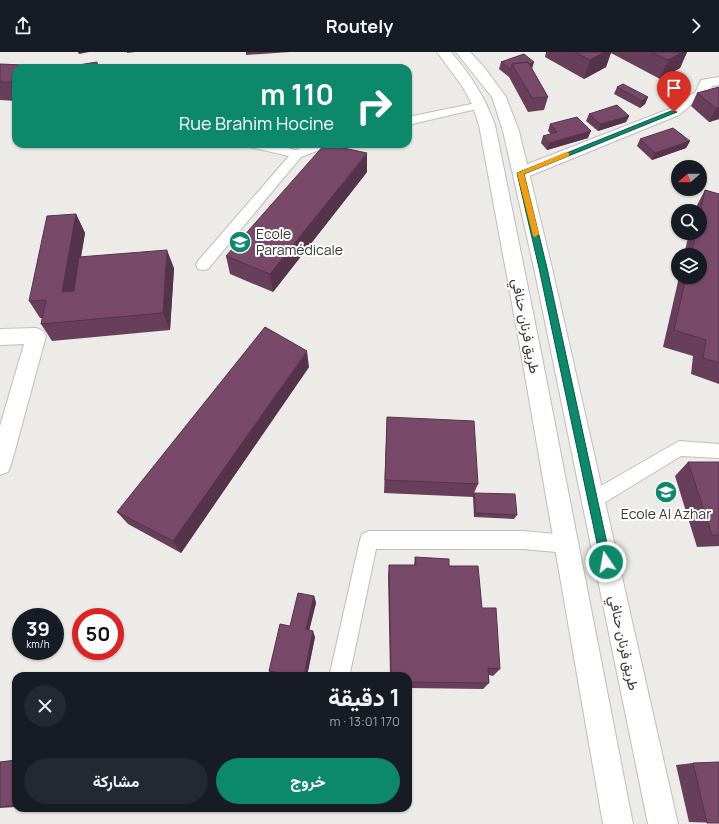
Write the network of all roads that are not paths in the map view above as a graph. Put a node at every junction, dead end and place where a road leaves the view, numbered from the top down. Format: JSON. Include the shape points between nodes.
{"nodes":[{"id":1,"x":444,"y":52,"type":"edge"},
{"id":2,"x":463,"y":52,"type":"edge"},
{"id":3,"x":719,"y":81,"type":"edge"},
{"id":4,"x":481,"y":105,"type":"junction"},
{"id":5,"x":412,"y":120,"type":"edge"},
{"id":6,"x":271,"y":148,"type":"edge"},
{"id":7,"x":312,"y":148,"type":"edge"},
{"id":8,"x":297,"y":154,"type":"junction"},
{"id":9,"x":521,"y":173,"type":"junction"},
{"id":10,"x":203,"y":264,"type":"dead end"},
{"id":11,"x":0,"y":337,"type":"edge"},
{"id":12,"x":719,"y":451,"type":"edge"},
{"id":13,"x":0,"y":465,"type":"edge"},
{"id":14,"x":593,"y":500,"type":"junction"},
{"id":15,"x":567,"y":544,"type":"junction"},
{"id":16,"x":340,"y":672,"type":"edge"},
{"id":17,"x":618,"y":824,"type":"edge"},
{"id":18,"x":663,"y":824,"type":"edge"}],
"edges":[{"from":1,"to":4,"type":"main road","name":"طريق فرنان حنافي","via":[[470,84]]},
{"from":2,"to":9,"type":"main road","name":"طريق فرنان حنافي","via":[[498,97],[511,131]]},
{"from":3,"to":9,"type":"main road","via":[[706,83],[701,96],[686,102],[674,112]]},
{"from":4,"to":5,"type":"lane"},
{"from":4,"to":15,"type":"main road","name":"طريق فرنان حنافي","via":[[487,125]]},
{"from":6,"to":8,"type":"lane"},
{"from":7,"to":8,"type":"lane"},
{"from":8,"to":10,"type":"lane"},
{"from":9,"to":14,"type":"main road","name":"طريق فرنان حنافي"},
{"from":11,"to":13,"type":"main road","via":[[36,336]]},
{"from":12,"to":14,"type":"lane","via":[[679,448]]},
{"from":14,"to":18,"type":"main road","name":"طريق فرنان حنافي"},
{"from":15,"to":16,"type":"lane","via":[[523,540],[369,540]]},
{"from":15,"to":17,"type":"main road","name":"طريق فرنان حنافي"}]}
